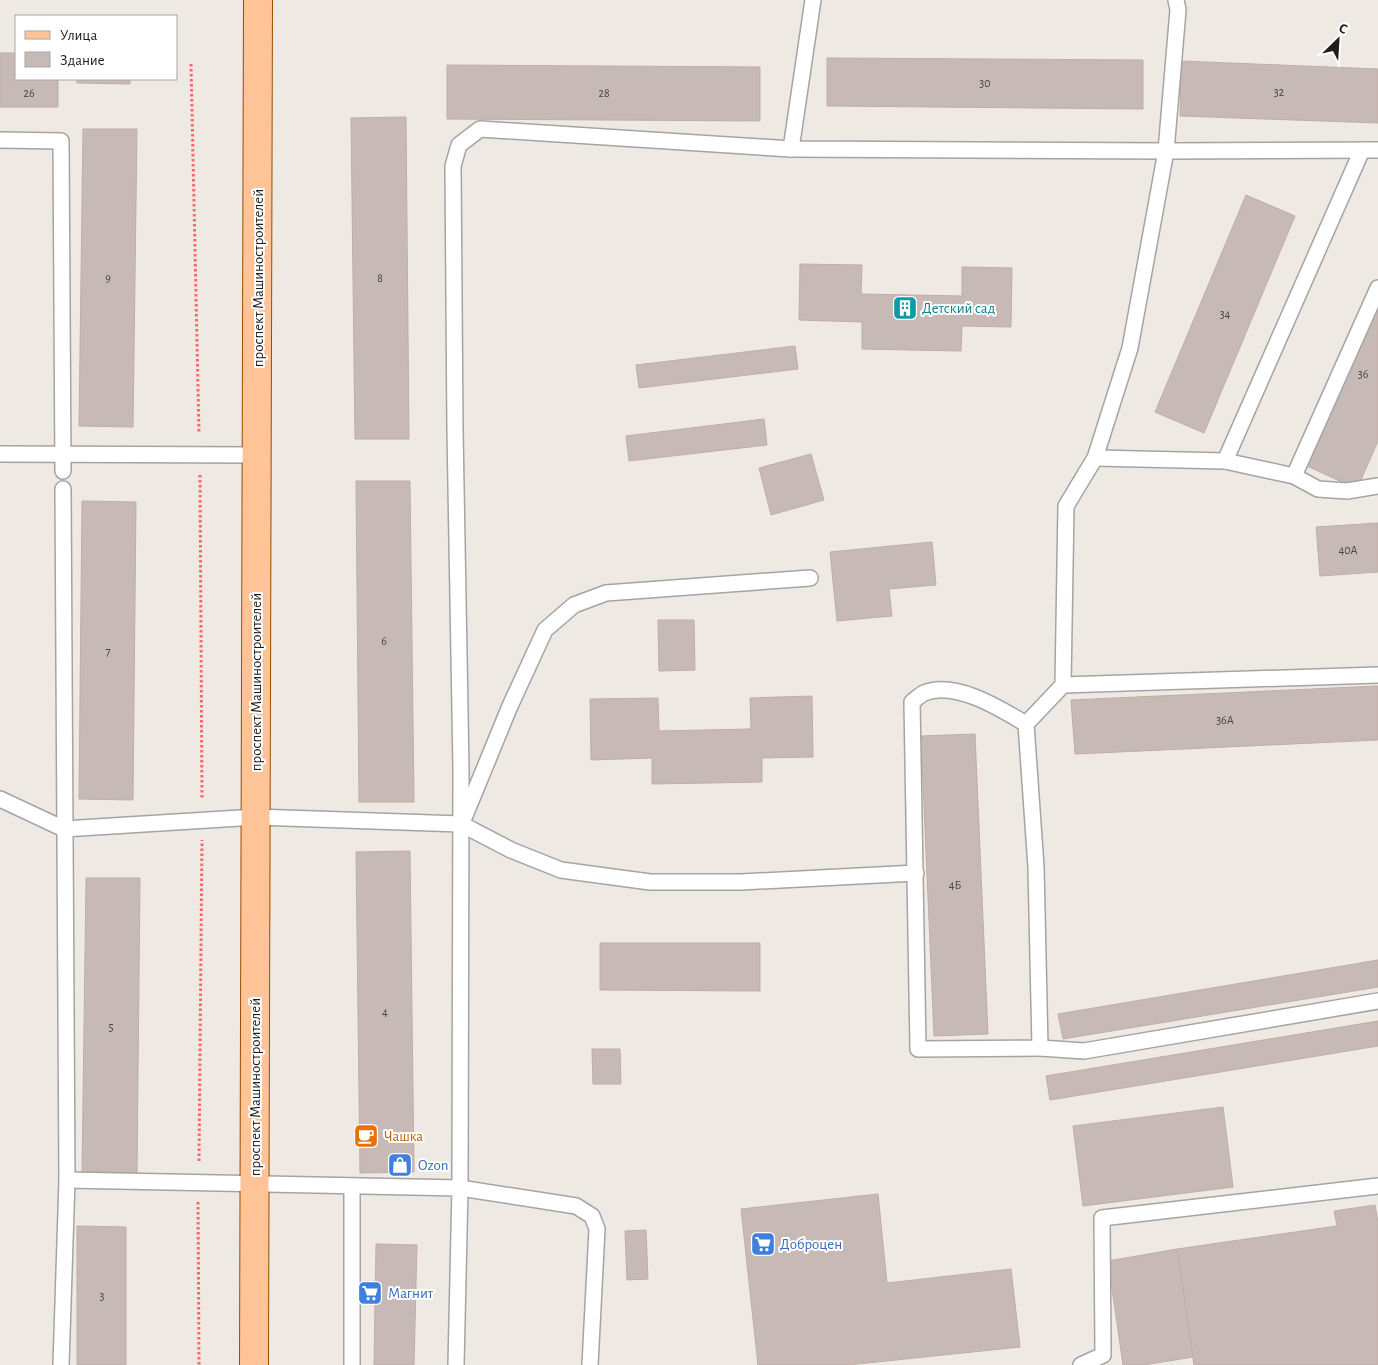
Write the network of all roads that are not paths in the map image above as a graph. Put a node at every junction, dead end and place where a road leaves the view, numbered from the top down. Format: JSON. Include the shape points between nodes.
{"nodes":[{"id":1,"x":258,"y":0,"type":"edge"},
{"id":2,"x":813,"y":0,"type":"edge"},
{"id":3,"x":1176,"y":0,"type":"edge"},
{"id":4,"x":0,"y":140,"type":"edge"},
{"id":5,"x":792,"y":149,"type":"junction"},
{"id":6,"x":1362,"y":150,"type":"junction"},
{"id":7,"x":1378,"y":150,"type":"edge"},
{"id":8,"x":1166,"y":152,"type":"junction"},
{"id":9,"x":1378,"y":288,"type":"edge"},
{"id":10,"x":0,"y":454,"type":"edge"},
{"id":11,"x":63,"y":454,"type":"junction"},
{"id":12,"x":257,"y":455,"type":"junction"},
{"id":13,"x":1095,"y":458,"type":"junction"},
{"id":14,"x":1225,"y":461,"type":"junction"},
{"id":15,"x":62,"y":471,"type":"dead end"},
{"id":16,"x":1294,"y":476,"type":"junction"},
{"id":17,"x":1378,"y":486,"type":"edge"},
{"id":18,"x":63,"y":489,"type":"dead end"},
{"id":19,"x":810,"y":578,"type":"dead end"},
{"id":20,"x":1378,"y":675,"type":"edge"},
{"id":21,"x":1063,"y":684,"type":"junction"},
{"id":22,"x":1026,"y":724,"type":"junction"},
{"id":23,"x":0,"y":799,"type":"edge"},
{"id":24,"x":256,"y":817,"type":"junction"},
{"id":25,"x":461,"y":824,"type":"junction"},
{"id":26,"x":64,"y":829,"type":"junction"},
{"id":27,"x":916,"y":873,"type":"junction"},
{"id":28,"x":1378,"y":1001,"type":"edge"},
{"id":29,"x":1040,"y":1048,"type":"junction"},
{"id":30,"x":67,"y":1180,"type":"junction"},
{"id":31,"x":255,"y":1184,"type":"junction"},
{"id":32,"x":352,"y":1186,"type":"junction"},
{"id":33,"x":1378,"y":1186,"type":"edge"},
{"id":34,"x":460,"y":1188,"type":"junction"},
{"id":35,"x":60,"y":1365,"type":"edge"},
{"id":36,"x":254,"y":1365,"type":"edge"},
{"id":37,"x":352,"y":1365,"type":"edge"},
{"id":38,"x":456,"y":1365,"type":"edge"},
{"id":39,"x":590,"y":1365,"type":"edge"},
{"id":40,"x":1081,"y":1365,"type":"edge"}],
"edges":[{"from":1,"to":12,"type":"main road","name":"проспект Машиностроителей"},
{"from":2,"to":5,"type":"lane"},
{"from":3,"to":8,"type":"lane","via":[[1178,10]]},
{"from":4,"to":11,"type":"lane","via":[[61,141]]},
{"from":5,"to":8,"type":"lane"},
{"from":5,"to":25,"type":"lane","via":[[480,129],[459,145],[453,166]]},
{"from":6,"to":7,"type":"lane"},
{"from":6,"to":8,"type":"lane"},
{"from":6,"to":14,"type":"lane"},
{"from":8,"to":13,"type":"lane","via":[[1130,348]]},
{"from":9,"to":16,"type":"lane"},
{"from":10,"to":11,"type":"lane"},
{"from":11,"to":12,"type":"lane"},
{"from":11,"to":15,"type":"lane"},
{"from":12,"to":24,"type":"main road","name":"проспект Машиностроителей"},
{"from":13,"to":14,"type":"lane"},
{"from":13,"to":21,"type":"lane","via":[[1066,506]]},
{"from":14,"to":16,"type":"lane"},
{"from":16,"to":17,"type":"lane","via":[[1318,489],[1347,491]]},
{"from":18,"to":26,"type":"lane"},
{"from":19,"to":25,"type":"lane","via":[[606,593],[574,604],[545,630]]},
{"from":20,"to":21,"type":"lane"},
{"from":21,"to":22,"type":"lane"},
{"from":22,"to":27,"type":"lane","via":[[978,697],[939,690],[924,693],[912,702]]},
{"from":22,"to":29,"type":"lane","via":[[1036,867]]},
{"from":23,"to":26,"type":"lane"},
{"from":24,"to":25,"type":"lane"},
{"from":24,"to":26,"type":"lane"},
{"from":24,"to":31,"type":"main road","name":"проспект Машиностроителей"},
{"from":25,"to":27,"type":"lane","via":[[511,850],[561,870],[650,882],[741,882]]},
{"from":25,"to":34,"type":"lane"},
{"from":26,"to":30,"type":"lane"},
{"from":27,"to":29,"type":"lane","via":[[918,1049]]},
{"from":28,"to":29,"type":"lane","via":[[1084,1051]]},
{"from":30,"to":31,"type":"lane"},
{"from":30,"to":35,"type":"lane"},
{"from":31,"to":32,"type":"lane"},
{"from":31,"to":36,"type":"main road","name":"проспект Машиностроителей"},
{"from":32,"to":34,"type":"lane"},
{"from":32,"to":37,"type":"lane"},
{"from":33,"to":40,"type":"lane","via":[[1102,1218],[1103,1355]]},
{"from":34,"to":38,"type":"lane"},
{"from":34,"to":39,"type":"lane","via":[[576,1206],[592,1216],[597,1229]]}]}
